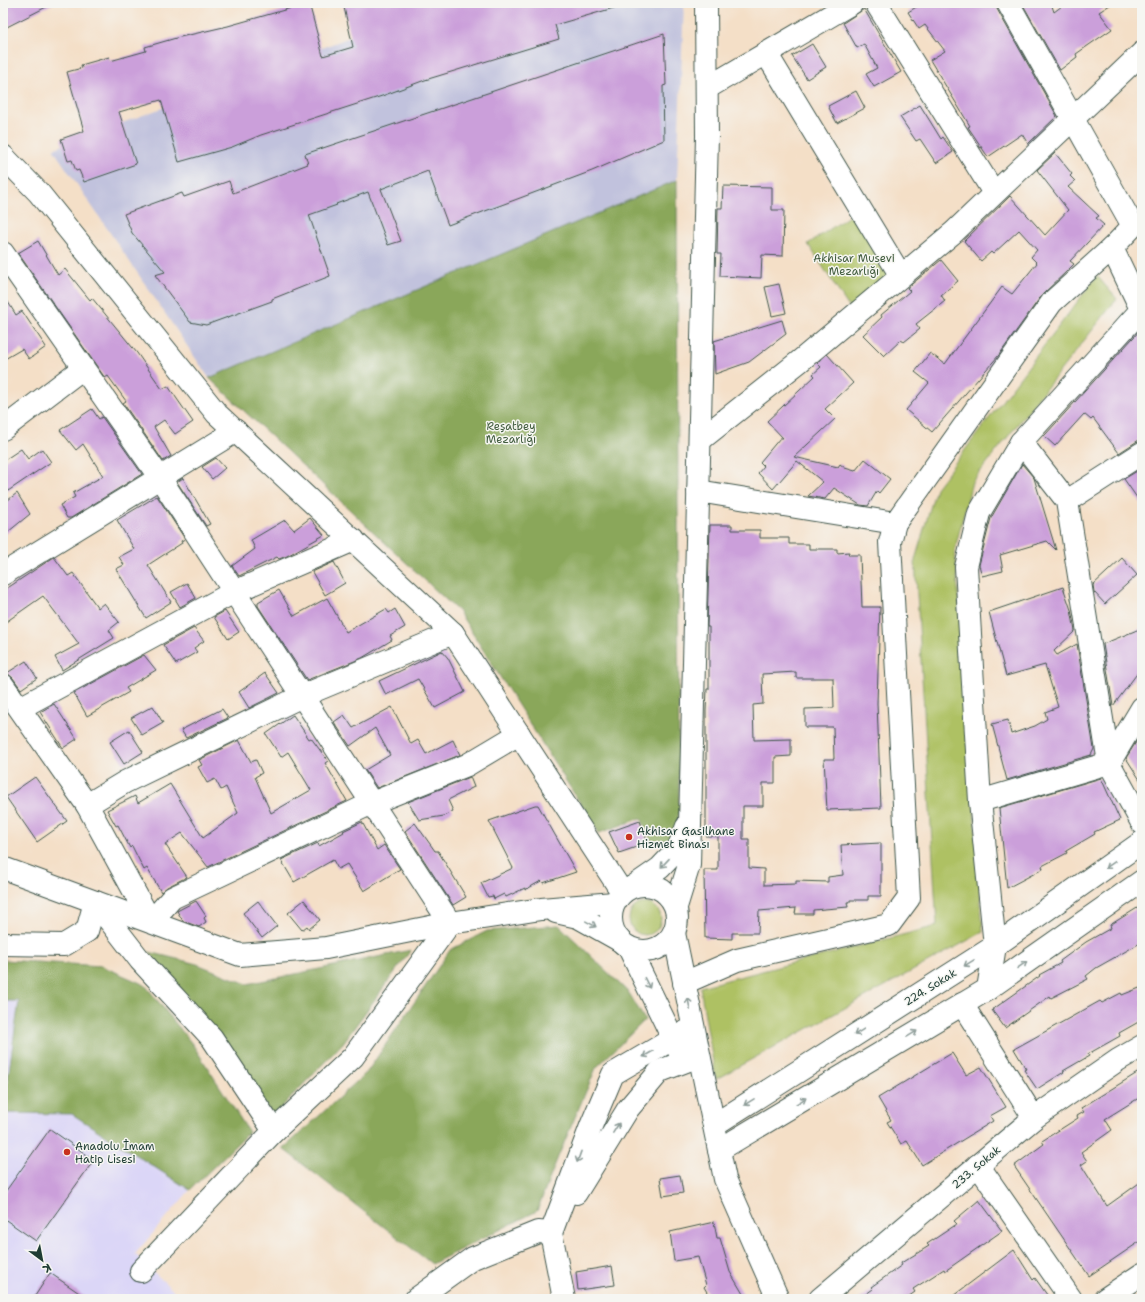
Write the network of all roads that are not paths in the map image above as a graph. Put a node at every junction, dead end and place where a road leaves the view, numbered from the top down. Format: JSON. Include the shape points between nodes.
{"nodes":[{"id":1,"x":706,"y":3,"type":"edge"},
{"id":2,"x":852,"y":3,"type":"edge"},
{"id":3,"x":876,"y":3,"type":"edge"},
{"id":4,"x":1008,"y":3,"type":"edge"},
{"id":5,"x":766,"y":53,"type":"junction"},
{"id":6,"x":1142,"y":53,"type":"edge"},
{"id":7,"x":706,"y":88,"type":"junction"},
{"id":8,"x":1072,"y":118,"type":"junction"},
{"id":9,"x":3,"y":156,"type":"edge"},
{"id":10,"x":994,"y":193,"type":"junction"},
{"id":11,"x":1112,"y":248,"type":"junction"},
{"id":12,"x":3,"y":253,"type":"edge"},
{"id":13,"x":901,"y":276,"type":"junction"},
{"id":14,"x":1142,"y":310,"type":"edge"},
{"id":15,"x":83,"y":368,"type":"junction"},
{"id":16,"x":4,"y":426,"type":"edge"},
{"id":17,"x":236,"y":431,"type":"junction"},
{"id":18,"x":700,"y":440,"type":"junction"},
{"id":19,"x":1021,"y":442,"type":"junction"},
{"id":20,"x":1142,"y":453,"type":"edge"},
{"id":21,"x":160,"y":478,"type":"junction"},
{"id":22,"x":698,"y":491,"type":"junction"},
{"id":23,"x":1067,"y":501,"type":"junction"},
{"id":24,"x":895,"y":523,"type":"junction"},
{"id":25,"x":354,"y":540,"type":"junction"},
{"id":26,"x":3,"y":574,"type":"edge"},
{"id":27,"x":234,"y":592,"type":"junction"},
{"id":28,"x":454,"y":633,"type":"junction"},
{"id":29,"x":3,"y":685,"type":"edge"},
{"id":30,"x":302,"y":696,"type":"junction"},
{"id":31,"x":20,"y":708,"type":"junction"},
{"id":32,"x":1142,"y":708,"type":"edge"},
{"id":33,"x":519,"y":734,"type":"junction"},
{"id":34,"x":1108,"y":763,"type":"junction"},
{"id":35,"x":980,"y":802,"type":"junction"},
{"id":36,"x":372,"y":803,"type":"junction"},
{"id":37,"x":87,"y":805,"type":"junction"},
{"id":38,"x":691,"y":817,"type":"junction"},
{"id":39,"x":1142,"y":823,"type":"edge"},
{"id":40,"x":1142,"y":842,"type":"edge"},
{"id":41,"x":3,"y":868,"type":"edge"},
{"id":42,"x":1142,"y":881,"type":"edge"},
{"id":43,"x":623,"y":894,"type":"junction"},
{"id":44,"x":95,"y":902,"type":"junction"},
{"id":45,"x":676,"y":907,"type":"junction"},
{"id":46,"x":541,"y":909,"type":"junction"},
{"id":47,"x":151,"y":922,"type":"junction"},
{"id":48,"x":450,"y":923,"type":"junction"},
{"id":49,"x":674,"y":933,"type":"junction"},
{"id":50,"x":3,"y":944,"type":"edge"},
{"id":51,"x":624,"y":944,"type":"junction"},
{"id":52,"x":995,"y":946,"type":"junction"},
{"id":53,"x":684,"y":982,"type":"junction"},
{"id":54,"x":988,"y":989,"type":"junction"},
{"id":55,"x":962,"y":1004,"type":"junction"},
{"id":56,"x":693,"y":1027,"type":"junction"},
{"id":57,"x":674,"y":1038,"type":"junction"},
{"id":58,"x":1142,"y":1046,"type":"edge"},
{"id":59,"x":692,"y":1059,"type":"junction"},
{"id":60,"x":1034,"y":1118,"type":"junction"},
{"id":61,"x":714,"y":1125,"type":"junction"},
{"id":62,"x":274,"y":1131,"type":"junction"},
{"id":63,"x":719,"y":1150,"type":"junction"},
{"id":64,"x":978,"y":1165,"type":"junction"},
{"id":65,"x":551,"y":1233,"type":"junction"},
{"id":66,"x":141,"y":1271,"type":"dead end"},
{"id":67,"x":1142,"y":1274,"type":"edge"},
{"id":68,"x":416,"y":1299,"type":"edge"},
{"id":69,"x":564,"y":1299,"type":"edge"},
{"id":70,"x":778,"y":1299,"type":"edge"},
{"id":71,"x":820,"y":1299,"type":"edge"},
{"id":72,"x":1071,"y":1299,"type":"edge"},
{"id":73,"x":1105,"y":1299,"type":"edge"}],
"edges":[{"from":1,"to":7,"type":"street"},
{"from":2,"to":5,"type":"street"},
{"from":3,"to":10,"type":"street"},
{"from":4,"to":8,"type":"street"},
{"from":5,"to":7,"type":"street"},
{"from":5,"to":13,"type":"street"},
{"from":6,"to":8,"type":"street"},
{"from":7,"to":18,"type":"street"},
{"from":8,"to":10,"type":"street"},
{"from":8,"to":11,"type":"street","via":[[1132,226]]},
{"from":9,"to":17,"type":"street","via":[[39,193],[217,414]]},
{"from":10,"to":13,"type":"street","via":[[954,232]]},
{"from":11,"to":14,"type":"street"},
{"from":11,"to":24,"type":"street","via":[[1052,302]]},
{"from":12,"to":15,"type":"street"},
{"from":13,"to":18,"type":"street","via":[[800,361]]},
{"from":14,"to":19,"type":"street"},
{"from":15,"to":16,"type":"street"},
{"from":15,"to":21,"type":"street"},
{"from":17,"to":21,"type":"street"},
{"from":17,"to":25,"type":"street"},
{"from":18,"to":22,"type":"street"},
{"from":19,"to":23,"type":"street"},
{"from":19,"to":35,"type":"street","via":[[979,513],[966,567]]},
{"from":20,"to":23,"type":"street"},
{"from":21,"to":26,"type":"street"},
{"from":21,"to":27,"type":"street"},
{"from":22,"to":24,"type":"street"},
{"from":22,"to":38,"type":"street"},
{"from":23,"to":34,"type":"street"},
{"from":24,"to":53,"type":"street","via":[[890,542],[909,898],[889,925],[737,960]]},
{"from":25,"to":27,"type":"street"},
{"from":25,"to":28,"type":"street"},
{"from":27,"to":30,"type":"street"},
{"from":27,"to":31,"type":"street"},
{"from":28,"to":30,"type":"street"},
{"from":28,"to":33,"type":"street"},
{"from":29,"to":31,"type":"street"},
{"from":30,"to":36,"type":"street"},
{"from":30,"to":37,"type":"street","via":[[125,782]]},
{"from":31,"to":37,"type":"street"},
{"from":32,"to":34,"type":"street"},
{"from":33,"to":36,"type":"street","via":[[467,766]]},
{"from":33,"to":43,"type":"street"},
{"from":34,"to":35,"type":"street"},
{"from":34,"to":39,"type":"street"},
{"from":35,"to":52,"type":"street"},
{"from":36,"to":47,"type":"street","via":[[172,898]]},
{"from":36,"to":48,"type":"street"},
{"from":37,"to":47,"type":"street"},
{"from":38,"to":43,"type":"street","one_way":true,"via":[[678,849],[660,868]]},
{"from":38,"to":45,"type":"street","via":[[690,865]]},
{"from":40,"to":52,"type":"street","name":"224. Sokak","one_way":true},
{"from":41,"to":44,"type":"street"},
{"from":54,"to":42,"type":"street","one_way":true},
{"from":43,"to":45,"type":"street","via":[[646,884],[659,888],[670,896]]},
{"from":43,"to":46,"type":"street"},
{"from":43,"to":51,"type":"street","via":[[611,915],[612,928]]},
{"from":44,"to":47,"type":"street"},
{"from":44,"to":50,"type":"street","via":[[87,931],[64,945]]},
{"from":44,"to":62,"type":"street","via":[[140,960],[212,1038]]},
{"from":45,"to":49,"type":"street","via":[[678,920]]},
{"from":46,"to":48,"type":"street"},
{"from":46,"to":51,"type":"street","one_way":true,"via":[[578,917]]},
{"from":47,"to":48,"type":"street","via":[[240,955],[326,948]]},
{"from":48,"to":62,"type":"street","via":[[353,1057]]},
{"from":49,"to":51,"type":"street","via":[[666,943],[655,950],[642,951]]},
{"from":49,"to":53,"type":"street"},
{"from":51,"to":57,"type":"street","one_way":true},
{"from":52,"to":54,"type":"street"},
{"from":52,"to":61,"type":"street","name":"224. Sokak","one_way":true},
{"from":56,"to":53,"type":"street","one_way":true},
{"from":54,"to":55,"type":"street"},
{"from":55,"to":60,"type":"street"},
{"from":63,"to":55,"type":"street","one_way":true},
{"from":56,"to":57,"type":"street"},
{"from":56,"to":59,"type":"street"},
{"from":57,"to":59,"type":"street"},
{"from":57,"to":65,"type":"street","one_way":true,"via":[[613,1074]]},
{"from":58,"to":60,"type":"street","name":"233. Sokak"},
{"from":59,"to":61,"type":"street"},
{"from":65,"to":59,"type":"street","one_way":true,"via":[[628,1109],[660,1071]]},
{"from":60,"to":64,"type":"street","name":"233. Sokak"},
{"from":61,"to":63,"type":"street"},
{"from":62,"to":66,"type":"street"},
{"from":63,"to":70,"type":"street","via":[[725,1179]]},
{"from":64,"to":71,"type":"street","name":"233. Sokak"},
{"from":64,"to":72,"type":"street"},
{"from":65,"to":68,"type":"street","via":[[538,1232],[473,1258]]},
{"from":65,"to":69,"type":"street"},
{"from":67,"to":73,"type":"street"}]}
